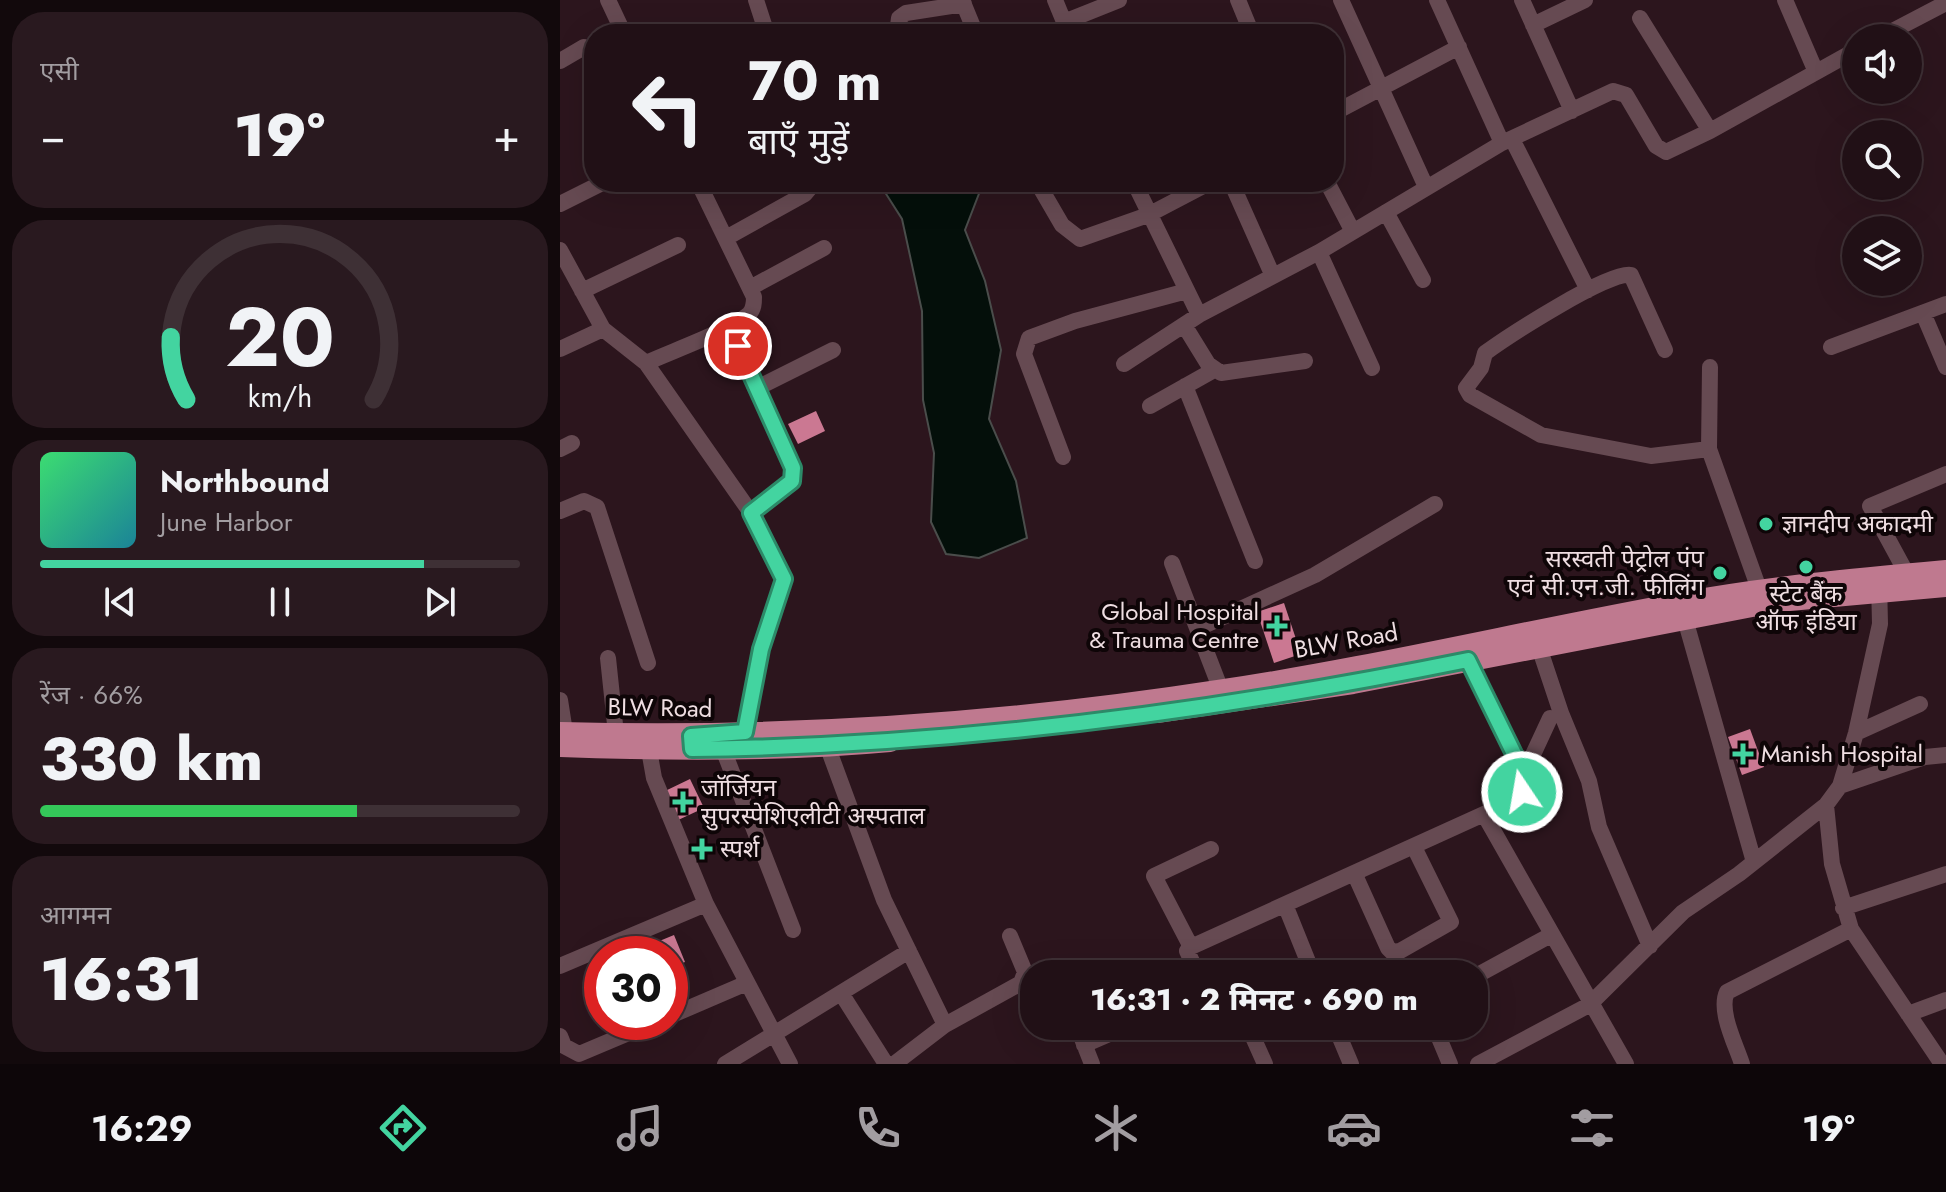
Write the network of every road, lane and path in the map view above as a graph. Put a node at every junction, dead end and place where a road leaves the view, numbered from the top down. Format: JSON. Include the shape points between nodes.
{"nodes":[{"id":1,"x":608,"y":0,"type":"edge"},
{"id":2,"x":756,"y":0,"type":"edge"},
{"id":3,"x":1055,"y":0,"type":"edge"},
{"id":4,"x":1119,"y":0,"type":"edge"},
{"id":5,"x":1238,"y":0,"type":"edge"},
{"id":6,"x":1341,"y":0,"type":"edge"},
{"id":7,"x":1437,"y":0,"type":"edge"},
{"id":8,"x":1522,"y":0,"type":"edge"},
{"id":9,"x":1585,"y":0,"type":"edge"},
{"id":10,"x":1785,"y":0,"type":"edge"},
{"id":11,"x":963,"y":2,"type":"edge"},
{"id":12,"x":1946,"y":3,"type":"edge"},
{"id":13,"x":904,"y":7,"type":"edge"},
{"id":14,"x":1640,"y":18,"type":"dead end"},
{"id":15,"x":619,"y":24,"type":"edge"},
{"id":16,"x":764,"y":24,"type":"edge"},
{"id":17,"x":972,"y":24,"type":"edge"},
{"id":18,"x":1065,"y":24,"type":"edge"},
{"id":19,"x":1074,"y":24,"type":"edge"},
{"id":20,"x":1248,"y":24,"type":"edge"},
{"id":21,"x":1906,"y":24,"type":"edge"},
{"id":22,"x":1533,"y":25,"type":"junction"},
{"id":23,"x":584,"y":47,"type":"dead end"},
{"id":24,"x":1459,"y":47,"type":"junction"},
{"id":25,"x":1842,"y":58,"type":"edge"},
{"id":26,"x":560,"y":61,"type":"edge"},
{"id":27,"x":1816,"y":72,"type":"junction"},
{"id":28,"x":1381,"y":89,"type":"junction"},
{"id":29,"x":1344,"y":108,"type":"edge"},
{"id":30,"x":1572,"y":111,"type":"junction"},
{"id":31,"x":1710,"y":131,"type":"junction"},
{"id":32,"x":1507,"y":141,"type":"junction"},
{"id":33,"x":1426,"y":187,"type":"junction"},
{"id":34,"x":584,"y":192,"type":"edge"},
{"id":35,"x":703,"y":192,"type":"edge"},
{"id":36,"x":807,"y":192,"type":"edge"},
{"id":37,"x":1043,"y":192,"type":"edge"},
{"id":38,"x":1138,"y":192,"type":"edge"},
{"id":39,"x":1192,"y":192,"type":"edge"},
{"id":40,"x":1235,"y":192,"type":"edge"},
{"id":41,"x":1332,"y":192,"type":"edge"},
{"id":42,"x":560,"y":204,"type":"edge"},
{"id":43,"x":1386,"y":212,"type":"junction"},
{"id":44,"x":1148,"y":215,"type":"junction"},
{"id":45,"x":1352,"y":230,"type":"junction"},
{"id":46,"x":726,"y":238,"type":"junction"},
{"id":47,"x":678,"y":245,"type":"dead end"},
{"id":48,"x":824,"y":248,"type":"dead end"},
{"id":49,"x":560,"y":250,"type":"edge"},
{"id":50,"x":1319,"y":252,"type":"junction"},
{"id":51,"x":1272,"y":274,"type":"junction"},
{"id":52,"x":1423,"y":280,"type":"dead end"},
{"id":53,"x":750,"y":288,"type":"junction"},
{"id":54,"x":1588,"y":290,"type":"junction"},
{"id":55,"x":582,"y":291,"type":"junction"},
{"id":56,"x":1187,"y":291,"type":"junction"},
{"id":57,"x":1946,"y":304,"type":"edge"},
{"id":58,"x":1923,"y":313,"type":"junction"},
{"id":59,"x":1199,"y":315,"type":"junction"},
{"id":60,"x":728,"y":325,"type":"junction"},
{"id":61,"x":1184,"y":325,"type":"junction"},
{"id":62,"x":603,"y":329,"type":"junction"},
{"id":63,"x":1831,"y":347,"type":"dead end"},
{"id":64,"x":560,"y":349,"type":"edge"},
{"id":65,"x":833,"y":350,"type":"dead end"},
{"id":66,"x":1665,"y":350,"type":"dead end"},
{"id":67,"x":1305,"y":361,"type":"dead end"},
{"id":68,"x":646,"y":363,"type":"junction"},
{"id":69,"x":1124,"y":364,"type":"dead end"},
{"id":70,"x":1710,"y":367,"type":"dead end"},
{"id":71,"x":1946,"y":367,"type":"edge"},
{"id":72,"x":1372,"y":368,"type":"dead end"},
{"id":73,"x":1214,"y":370,"type":"junction"},
{"id":74,"x":1185,"y":386,"type":"junction"},
{"id":75,"x":757,"y":388,"type":"junction"},
{"id":76,"x":1150,"y":406,"type":"dead end"},
{"id":77,"x":1709,"y":449,"type":"junction"},
{"id":78,"x":1063,"y":457,"type":"dead end"},
{"id":79,"x":1946,"y":474,"type":"edge"},
{"id":80,"x":1435,"y":504,"type":"dead end"},
{"id":81,"x":560,"y":511,"type":"edge"},
{"id":82,"x":751,"y":513,"type":"junction"},
{"id":83,"x":1255,"y":561,"type":"dead end"},
{"id":84,"x":1172,"y":563,"type":"dead end"},
{"id":85,"x":1946,"y":570,"type":"edge"},
{"id":86,"x":1907,"y":574,"type":"junction"},
{"id":87,"x":1879,"y":584,"type":"junction"},
{"id":88,"x":1946,"y":587,"type":"edge"},
{"id":89,"x":1759,"y":589,"type":"junction"},
{"id":90,"x":1682,"y":610,"type":"junction"},
{"id":91,"x":1199,"y":628,"type":"junction"},
{"id":92,"x":1539,"y":647,"type":"junction"},
{"id":93,"x":1465,"y":654,"type":"junction"},
{"id":94,"x":608,"y":658,"type":"dead end"},
{"id":95,"x":648,"y":663,"type":"dead end"},
{"id":96,"x":1221,"y":690,"type":"junction"},
{"id":97,"x":560,"y":700,"type":"edge"},
{"id":98,"x":1920,"y":704,"type":"dead end"},
{"id":99,"x":1550,"y":718,"type":"dead end"},
{"id":100,"x":745,"y":732,"type":"junction"},
{"id":101,"x":1856,"y":733,"type":"junction"},
{"id":102,"x":616,"y":734,"type":"junction"},
{"id":103,"x":562,"y":737,"type":"edge"},
{"id":104,"x":691,"y":742,"type":"junction"},
{"id":105,"x":816,"y":743,"type":"junction"},
{"id":106,"x":723,"y":749,"type":"junction"},
{"id":107,"x":649,"y":750,"type":"junction"},
{"id":108,"x":1946,"y":755,"type":"edge"},
{"id":109,"x":1524,"y":774,"type":"junction"},
{"id":110,"x":1840,"y":786,"type":"junction"},
{"id":111,"x":1826,"y":805,"type":"junction"},
{"id":112,"x":1485,"y":816,"type":"junction"},
{"id":113,"x":1414,"y":847,"type":"junction"},
{"id":114,"x":1211,"y":849,"type":"dead end"},
{"id":115,"x":1754,"y":862,"type":"junction"},
{"id":116,"x":1946,"y":874,"type":"edge"},
{"id":117,"x":1355,"y":875,"type":"junction"},
{"id":118,"x":706,"y":904,"type":"junction"},
{"id":119,"x":1286,"y":907,"type":"junction"},
{"id":120,"x":1843,"y":908,"type":"junction"},
{"id":121,"x":1851,"y":929,"type":"junction"},
{"id":122,"x":793,"y":930,"type":"dead end"},
{"id":123,"x":1551,"y":935,"type":"junction"},
{"id":124,"x":1010,"y":936,"type":"dead end"},
{"id":125,"x":1650,"y":946,"type":"junction"},
{"id":126,"x":909,"y":951,"type":"junction"},
{"id":127,"x":1187,"y":951,"type":"dead end"},
{"id":128,"x":1191,"y":960,"type":"edge"},
{"id":129,"x":1307,"y":960,"type":"edge"},
{"id":130,"x":560,"y":966,"type":"edge"},
{"id":131,"x":1488,"y":969,"type":"edge"},
{"id":132,"x":747,"y":983,"type":"junction"},
{"id":133,"x":841,"y":993,"type":"junction"},
{"id":134,"x":1946,"y":1000,"type":"edge"},
{"id":135,"x":1589,"y":1005,"type":"junction"},
{"id":136,"x":688,"y":1008,"type":"edge"},
{"id":137,"x":1908,"y":1014,"type":"junction"},
{"id":138,"x":945,"y":1025,"type":"junction"},
{"id":139,"x":774,"y":1034,"type":"junction"},
{"id":140,"x":560,"y":1036,"type":"edge"},
{"id":141,"x":619,"y":1040,"type":"edge"},
{"id":142,"x":1082,"y":1040,"type":"edge"},
{"id":143,"x":1096,"y":1040,"type":"edge"},
{"id":144,"x":1254,"y":1040,"type":"edge"},
{"id":145,"x":1341,"y":1040,"type":"edge"},
{"id":146,"x":1440,"y":1040,"type":"edge"},
{"id":147,"x":1084,"y":1045,"type":"junction"},
{"id":148,"x":580,"y":1059,"type":"edge"},
{"id":149,"x":725,"y":1064,"type":"edge"},
{"id":150,"x":790,"y":1064,"type":"edge"},
{"id":151,"x":886,"y":1064,"type":"edge"},
{"id":152,"x":894,"y":1064,"type":"edge"},
{"id":153,"x":1092,"y":1064,"type":"edge"},
{"id":154,"x":1265,"y":1064,"type":"edge"},
{"id":155,"x":1351,"y":1064,"type":"edge"},
{"id":156,"x":1450,"y":1064,"type":"edge"},
{"id":157,"x":1478,"y":1064,"type":"edge"},
{"id":158,"x":1626,"y":1064,"type":"edge"},
{"id":159,"x":1742,"y":1064,"type":"edge"},
{"id":160,"x":1942,"y":1064,"type":"edge"}],
"edges":[{"from":1,"to":15,"type":"street"},
{"from":2,"to":16,"type":"street"},
{"from":3,"to":18,"type":"street"},
{"from":4,"to":19,"type":"street"},
{"from":5,"to":20,"type":"street"},
{"from":6,"to":28,"type":"street"},
{"from":7,"to":24,"type":"street"},
{"from":8,"to":22,"type":"street"},
{"from":9,"to":22,"type":"street"},
{"from":10,"to":27,"type":"street"},
{"from":11,"to":13,"type":"street"},
{"from":11,"to":17,"type":"street"},
{"from":12,"to":21,"type":"street"},
{"from":14,"to":31,"type":"street"},
{"from":22,"to":30,"type":"street"},
{"from":23,"to":26,"type":"street"},
{"from":24,"to":28,"type":"street"},
{"from":24,"to":32,"type":"street"},
{"from":25,"to":27,"type":"street"},
{"from":27,"to":31,"type":"street"},
{"from":28,"to":29,"type":"street"},
{"from":28,"to":33,"type":"street"},
{"from":30,"to":31,"type":"street","via":[[1617,90],[1626,95],[1660,150],[1666,152]]},
{"from":30,"to":32,"type":"street"},
{"from":32,"to":33,"type":"street"},
{"from":32,"to":54,"type":"street"},
{"from":33,"to":43,"type":"street"},
{"from":34,"to":42,"type":"street"},
{"from":35,"to":46,"type":"street"},
{"from":36,"to":46,"type":"street"},
{"from":37,"to":44,"type":"street","via":[[1062,225],[1080,239]]},
{"from":38,"to":44,"type":"street"},
{"from":39,"to":44,"type":"street"},
{"from":40,"to":51,"type":"street"},
{"from":41,"to":45,"type":"street"},
{"from":43,"to":45,"type":"street"},
{"from":43,"to":52,"type":"street"},
{"from":44,"to":56,"type":"street"},
{"from":45,"to":50,"type":"street"},
{"from":46,"to":53,"type":"street"},
{"from":47,"to":55,"type":"street"},
{"from":48,"to":53,"type":"street"},
{"from":49,"to":55,"type":"street"},
{"from":50,"to":51,"type":"street"},
{"from":50,"to":72,"type":"street"},
{"from":51,"to":59,"type":"street"},
{"from":53,"to":60,"type":"street","via":[[754,305],[749,314]]},
{"from":54,"to":66,"type":"street","via":[[1631,275]]},
{"from":54,"to":77,"type":"street","via":[[1485,353],[1468,392],[1541,435],[1651,456]]},
{"from":55,"to":62,"type":"street"},
{"from":56,"to":59,"type":"street"},
{"from":56,"to":78,"type":"street","via":[[1029,338],[1024,354]]},
{"from":57,"to":58,"type":"street"},
{"from":58,"to":63,"type":"street"},
{"from":58,"to":71,"type":"street"},
{"from":59,"to":61,"type":"street"},
{"from":60,"to":68,"type":"street"},
{"from":60,"to":75,"type":"street"},
{"from":61,"to":69,"type":"street"},
{"from":61,"to":73,"type":"street"},
{"from":62,"to":64,"type":"street"},
{"from":62,"to":68,"type":"street"},
{"from":65,"to":75,"type":"street"},
{"from":67,"to":73,"type":"street"},
{"from":68,"to":82,"type":"street"},
{"from":70,"to":77,"type":"street"},
{"from":73,"to":74,"type":"street"},
{"from":74,"to":76,"type":"street"},
{"from":74,"to":83,"type":"street"},
{"from":75,"to":82,"type":"street","via":[[794,475]]},
{"from":77,"to":89,"type":"street"},
{"from":79,"to":86,"type":"street","via":[[1870,506]]},
{"from":80,"to":91,"type":"street","via":[[1315,575]]},
{"from":81,"to":95,"type":"street","via":[[584,501],[597,507]]},
{"from":82,"to":100,"type":"street","via":[[784,579],[761,649]]},
{"from":84,"to":91,"type":"street"},
{"from":85,"to":86,"type":"main road","name":"BLW Road"},
{"from":86,"to":87,"type":"main road","name":"BLW Road"},
{"from":87,"to":88,"type":"main road"},
{"from":87,"to":89,"type":"main road","name":"BLW Road"},
{"from":87,"to":90,"type":"main road","via":[[1778,602]]},
{"from":87,"to":101,"type":"street","via":[[1880,624]]},
{"from":89,"to":90,"type":"main road","name":"BLW Road"},
{"from":90,"to":92,"type":"main road"},
{"from":90,"to":93,"type":"main road","name":"BLW Road"},
{"from":90,"to":115,"type":"street"},
{"from":91,"to":96,"type":"street"},
{"from":92,"to":93,"type":"main road"},
{"from":92,"to":125,"type":"street","via":[[1589,781],[1599,827]]},
{"from":93,"to":96,"type":"main road","name":"BLW Road"},
{"from":93,"to":105,"type":"main road","via":[[1234,703],[1010,731]]},
{"from":93,"to":109,"type":"street"},
{"from":94,"to":102,"type":"street"},
{"from":96,"to":105,"type":"main road","name":"BLW Road"},
{"from":97,"to":103,"type":"street"},
{"from":98,"to":101,"type":"street"},
{"from":99,"to":109,"type":"street"},
{"from":100,"to":104,"type":"main road","name":"BLW Road"},
{"from":100,"to":105,"type":"main road","name":"BLW Road"},
{"from":101,"to":110,"type":"street"},
{"from":102,"to":103,"type":"main road","name":"BLW Road"},
{"from":102,"to":104,"type":"main road","name":"BLW Road"},
{"from":103,"to":107,"type":"main road"},
{"from":104,"to":106,"type":"main road"},
{"from":104,"to":107,"type":"main road"},
{"from":105,"to":106,"type":"main road"},
{"from":105,"to":126,"type":"street"},
{"from":106,"to":122,"type":"street"},
{"from":107,"to":118,"type":"street","via":[[654,778]]},
{"from":108,"to":110,"type":"street"},
{"from":109,"to":112,"type":"street","via":[[1517,799]]},
{"from":110,"to":111,"type":"street"},
{"from":111,"to":115,"type":"street"},
{"from":111,"to":120,"type":"street"},
{"from":112,"to":113,"type":"street"},
{"from":112,"to":123,"type":"street"},
{"from":113,"to":117,"type":"street"},
{"from":113,"to":117,"type":"street","via":[[1451,922],[1400,951],[1388,948]]},
{"from":114,"to":119,"type":"street","via":[[1154,876],[1186,945],[1202,945]]},
{"from":115,"to":125,"type":"street","via":[[1683,912]]},
{"from":116,"to":120,"type":"street"},
{"from":117,"to":119,"type":"street"},
{"from":118,"to":130,"type":"street"},
{"from":118,"to":132,"type":"street"},
{"from":119,"to":129,"type":"street"},
{"from":120,"to":121,"type":"street"},
{"from":121,"to":137,"type":"street"},
{"from":121,"to":159,"type":"street","via":[[1727,992],[1725,1012]]},
{"from":123,"to":131,"type":"street"},
{"from":123,"to":135,"type":"street"},
{"from":124,"to":138,"type":"street","via":[[1024,978]]},
{"from":125,"to":135,"type":"street"},
{"from":126,"to":133,"type":"street"},
{"from":126,"to":138,"type":"street"},
{"from":127,"to":128,"type":"street"},
{"from":132,"to":136,"type":"street"},
{"from":132,"to":139,"type":"street"},
{"from":133,"to":139,"type":"street"},
{"from":133,"to":151,"type":"street"},
{"from":134,"to":137,"type":"street"},
{"from":135,"to":157,"type":"street"},
{"from":135,"to":158,"type":"street"},
{"from":137,"to":160,"type":"street"},
{"from":138,"to":152,"type":"street"},
{"from":139,"to":149,"type":"street"},
{"from":139,"to":150,"type":"street"},
{"from":140,"to":148,"type":"street"},
{"from":141,"to":148,"type":"street"},
{"from":142,"to":147,"type":"street"},
{"from":143,"to":147,"type":"street"},
{"from":144,"to":154,"type":"street"},
{"from":145,"to":155,"type":"street"},
{"from":146,"to":156,"type":"street"},
{"from":147,"to":153,"type":"street"}]}
